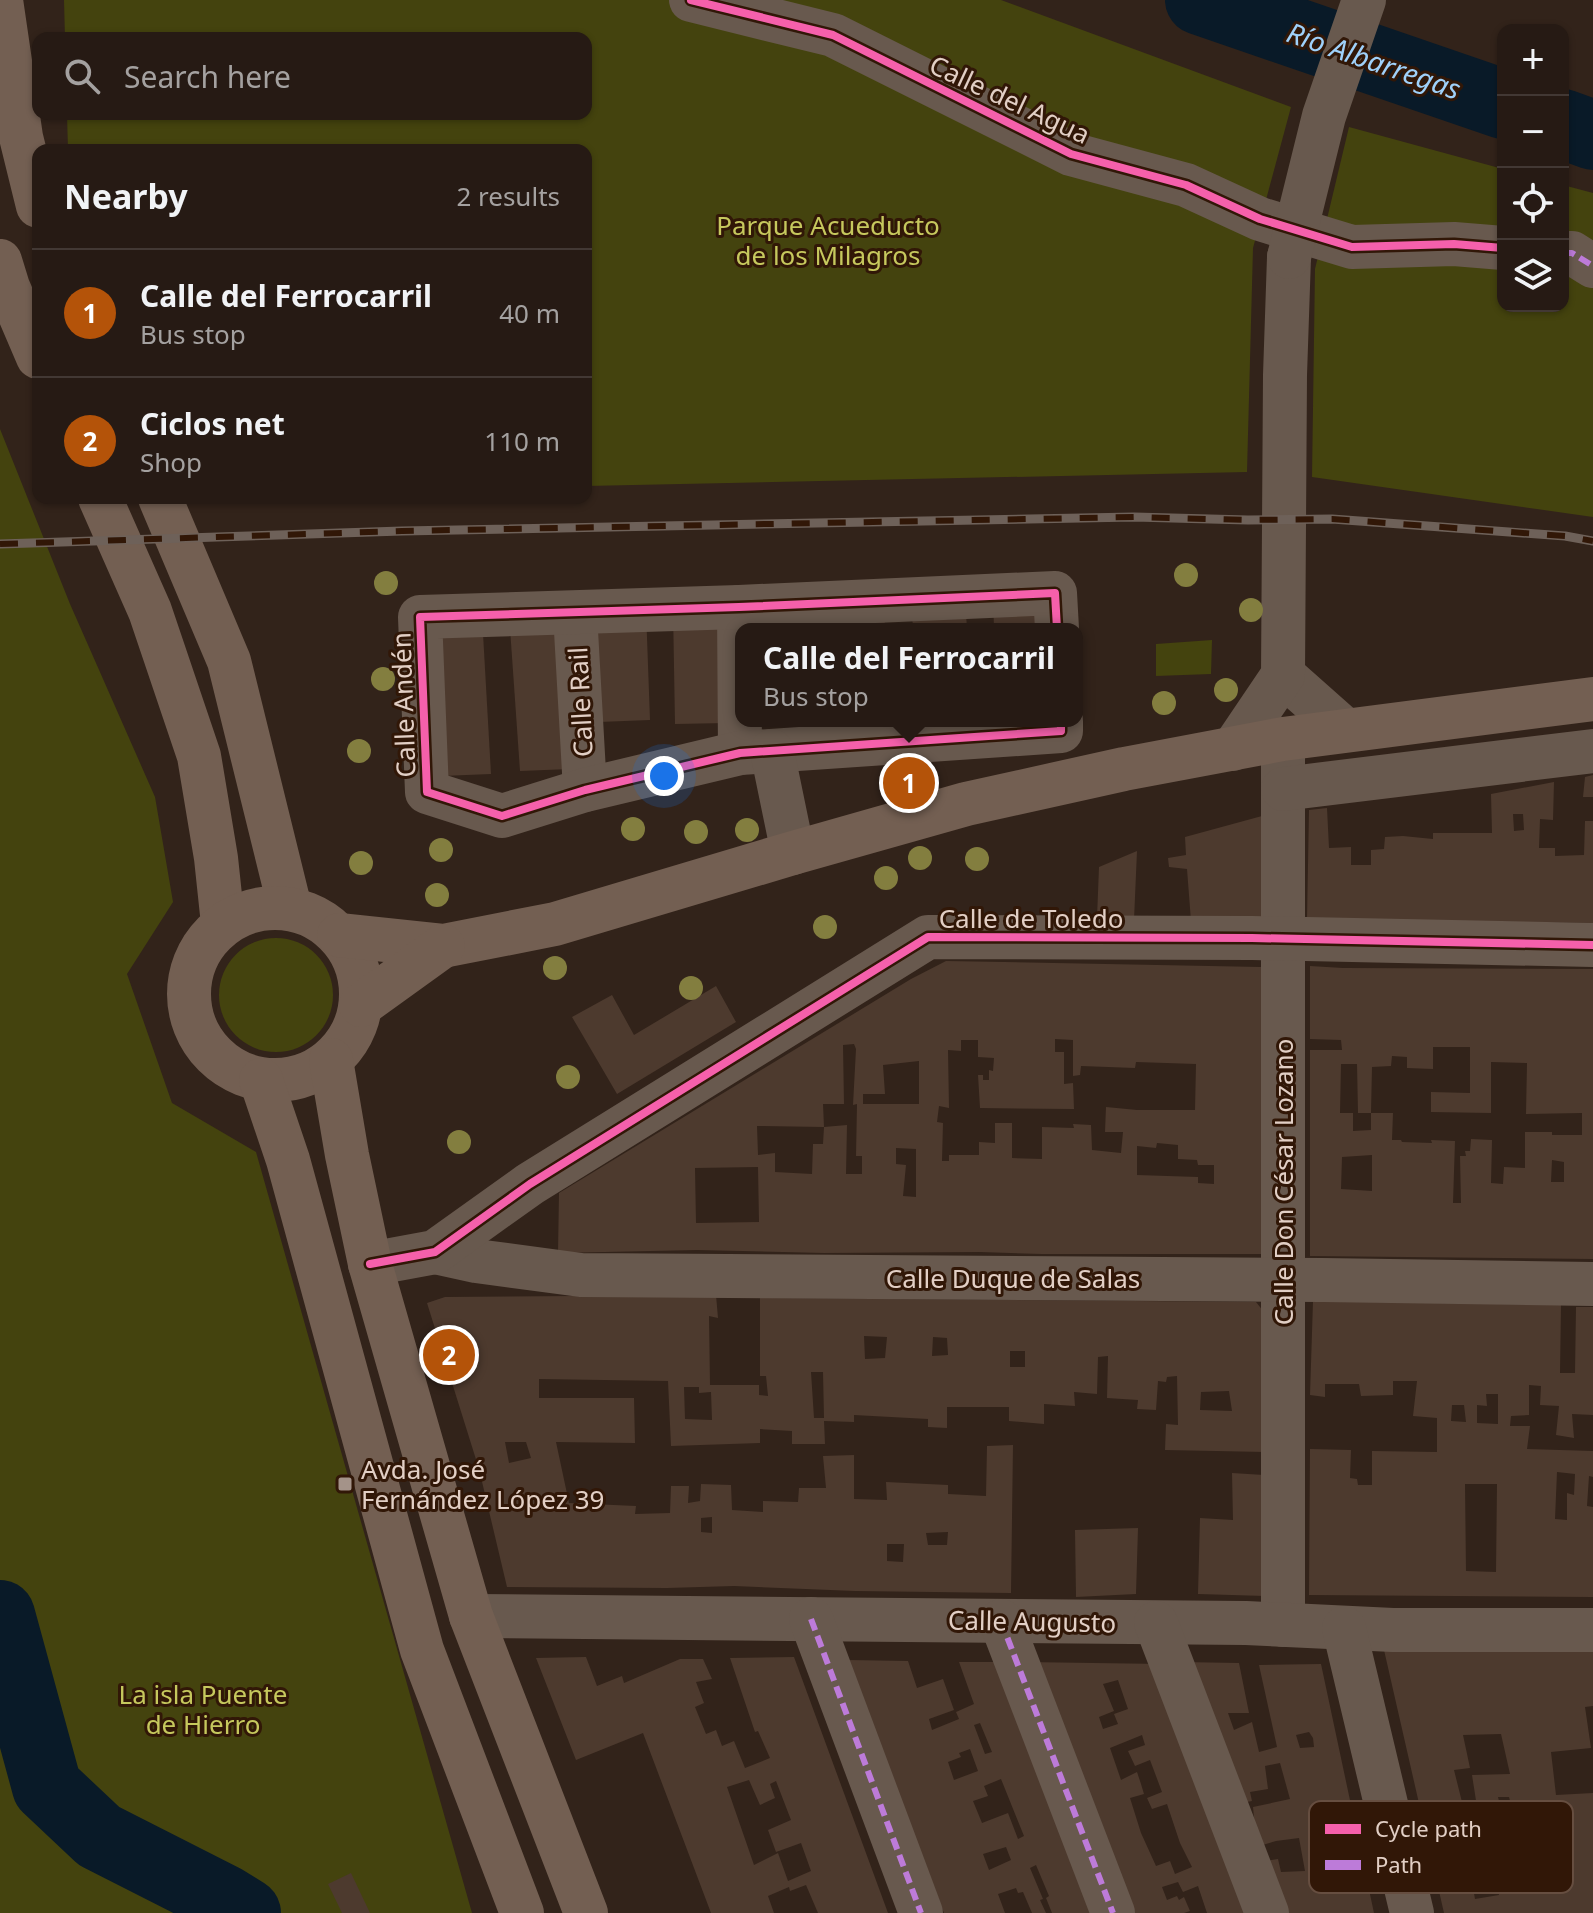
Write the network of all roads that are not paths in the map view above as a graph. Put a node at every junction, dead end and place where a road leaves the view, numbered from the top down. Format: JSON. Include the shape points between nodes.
{"nodes":[{"id":1,"x":1,"y":0,"type":"edge"},
{"id":2,"x":691,"y":0,"type":"edge"},
{"id":3,"x":1364,"y":0,"type":"edge"},
{"id":4,"x":32,"y":182,"type":"edge"},
{"id":5,"x":1497,"y":248,"type":"edge"},
{"id":6,"x":1569,"y":253,"type":"edge"},
{"id":7,"x":0,"y":261,"type":"edge"},
{"id":8,"x":1593,"y":266,"type":"edge"},
{"id":9,"x":32,"y":343,"type":"edge"},
{"id":10,"x":103,"y":504,"type":"edge"},
{"id":11,"x":163,"y":504,"type":"edge"},
{"id":12,"x":739,"y":607,"type":"junction"},
{"id":13,"x":1056,"y":611,"type":"edge"},
{"id":14,"x":575,"y":613,"type":"junction"},
{"id":15,"x":896,"y":614,"type":"edge"},
{"id":16,"x":741,"y":623,"type":"edge"},
{"id":17,"x":1283,"y":675,"type":"junction"},
{"id":18,"x":1593,"y":699,"type":"edge"},
{"id":19,"x":753,"y":727,"type":"edge"},
{"id":20,"x":1029,"y":727,"type":"edge"},
{"id":21,"x":1345,"y":730,"type":"junction"},
{"id":22,"x":899,"y":731,"type":"edge"},
{"id":23,"x":1283,"y":739,"type":"junction"},
{"id":24,"x":1233,"y":749,"type":"junction"},
{"id":25,"x":1593,"y":751,"type":"edge"},
{"id":26,"x":756,"y":752,"type":"junction"},
{"id":27,"x":1283,"y":789,"type":"junction"},
{"id":28,"x":585,"y":790,"type":"junction"},
{"id":29,"x":793,"y":853,"type":"junction"},
{"id":30,"x":290,"y":908,"type":"junction"},
{"id":31,"x":223,"y":924,"type":"junction"},
{"id":32,"x":339,"y":935,"type":"junction"},
{"id":33,"x":1284,"y":939,"type":"junction"},
{"id":34,"x":1593,"y":945,"type":"edge"},
{"id":35,"x":443,"y":946,"type":"junction"},
{"id":36,"x":361,"y":1005,"type":"junction"},
{"id":37,"x":331,"y":1060,"type":"junction"},
{"id":38,"x":261,"y":1080,"type":"junction"},
{"id":39,"x":435,"y":1252,"type":"junction"},
{"id":40,"x":370,"y":1264,"type":"junction"},
{"id":41,"x":1283,"y":1280,"type":"junction"},
{"id":42,"x":1593,"y":1284,"type":"edge"},
{"id":43,"x":471,"y":1616,"type":"junction"},
{"id":44,"x":811,"y":1619,"type":"junction"},
{"id":45,"x":1001,"y":1621,"type":"junction"},
{"id":46,"x":1156,"y":1623,"type":"junction"},
{"id":47,"x":1283,"y":1625,"type":"junction"},
{"id":48,"x":1344,"y":1628,"type":"junction"},
{"id":49,"x":1593,"y":1630,"type":"edge"},
{"id":50,"x":1385,"y":1801,"type":"edge"},
{"id":51,"x":1407,"y":1893,"type":"edge"},
{"id":52,"x":522,"y":1913,"type":"edge"},
{"id":53,"x":586,"y":1913,"type":"edge"},
{"id":54,"x":921,"y":1913,"type":"edge"},
{"id":55,"x":1113,"y":1913,"type":"edge"},
{"id":56,"x":1267,"y":1913,"type":"edge"},
{"id":57,"x":1412,"y":1913,"type":"edge"}],
"edges":[{"from":1,"to":4,"type":"main road"},
{"from":2,"to":5,"type":"street","name":"Calle del Agua","via":[[833,35],[1071,154],[1186,185],[1260,219],[1352,247]]},
{"from":3,"to":17,"type":"street","bridge":true,"via":[[1324,116],[1289,257]]},
{"from":6,"to":8,"type":"street"},
{"from":7,"to":9,"type":"main road"},
{"from":10,"to":31,"type":"main road","via":[[150,611],[199,756]]},
{"from":11,"to":30,"type":"main road","via":[[229,661]]},
{"from":12,"to":14,"type":"street"},
{"from":12,"to":15,"type":"street"},
{"from":12,"to":16,"type":"street"},
{"from":13,"to":15,"type":"street"},
{"from":14,"to":28,"type":"street","name":"Calle Rail"},
{"from":14,"to":28,"type":"street","name":"Calle Andén","via":[[420,617],[427,792],[502,816]]},
{"from":17,"to":21,"type":"street"},
{"from":17,"to":24,"type":"street"},
{"from":18,"to":21,"type":"main road"},
{"from":19,"to":26,"type":"street"},
{"from":20,"to":22,"type":"street"},
{"from":21,"to":23,"type":"main road"},
{"from":22,"to":26,"type":"street"},
{"from":23,"to":24,"type":"main road"},
{"from":23,"to":27,"type":"street","name":"Calle Don César Lozano"},
{"from":24,"to":29,"type":"main road","via":[[966,804]]},
{"from":25,"to":27,"type":"street"},
{"from":26,"to":28,"type":"street"},
{"from":26,"to":29,"type":"street"},
{"from":27,"to":33,"type":"street","name":"Calle Don César Lozano"},
{"from":29,"to":35,"type":"main road","via":[[555,924]]},
{"from":30,"to":31,"type":"main road","via":[[255,909]]},
{"from":30,"to":32,"type":"main road","via":[[317,918]]},
{"from":31,"to":38,"type":"main road","via":[[202,945],[191,971],[188,1000],[195,1028],[211,1052],[234,1070]]},
{"from":32,"to":35,"type":"main road"},
{"from":32,"to":36,"type":"main road","via":[[361,980]]},
{"from":33,"to":34,"type":"street","name":"Calle de Toledo"},
{"from":33,"to":39,"type":"street","name":"Calle de Toledo","via":[[928,937],[530,1184]]},
{"from":33,"to":41,"type":"street","name":"Calle Don César Lozano"},
{"from":35,"to":36,"type":"main road"},
{"from":36,"to":37,"type":"main road","via":[[351,1035]]},
{"from":37,"to":38,"type":"main road","via":[[286,1080]]},
{"from":37,"to":40,"type":"main road"},
{"from":38,"to":52,"type":"main road","via":[[288,1160],[422,1650]]},
{"from":39,"to":40,"type":"street","name":"Calle de Toledo"},
{"from":39,"to":41,"type":"street","name":"Calle Duque de Salas","via":[[581,1275]]},
{"from":40,"to":43,"type":"main road"},
{"from":41,"to":42,"type":"street","name":"Calle Duque de Salas"},
{"from":41,"to":47,"type":"street","name":"Calle Don César Lozano"},
{"from":43,"to":44,"type":"street","name":"Calle Augusto"},
{"from":43,"to":53,"type":"main road"},
{"from":44,"to":45,"type":"street","name":"Calle Augusto"},
{"from":44,"to":54,"type":"street"},
{"from":45,"to":46,"type":"street","name":"Calle Augusto"},
{"from":45,"to":55,"type":"street"},
{"from":46,"to":47,"type":"street","name":"Calle Augusto"},
{"from":46,"to":56,"type":"street"},
{"from":47,"to":48,"type":"street","name":"Calle Augusto"},
{"from":48,"to":49,"type":"street","name":"Calle Augusto"},
{"from":48,"to":50,"type":"street"},
{"from":51,"to":57,"type":"street"}]}
